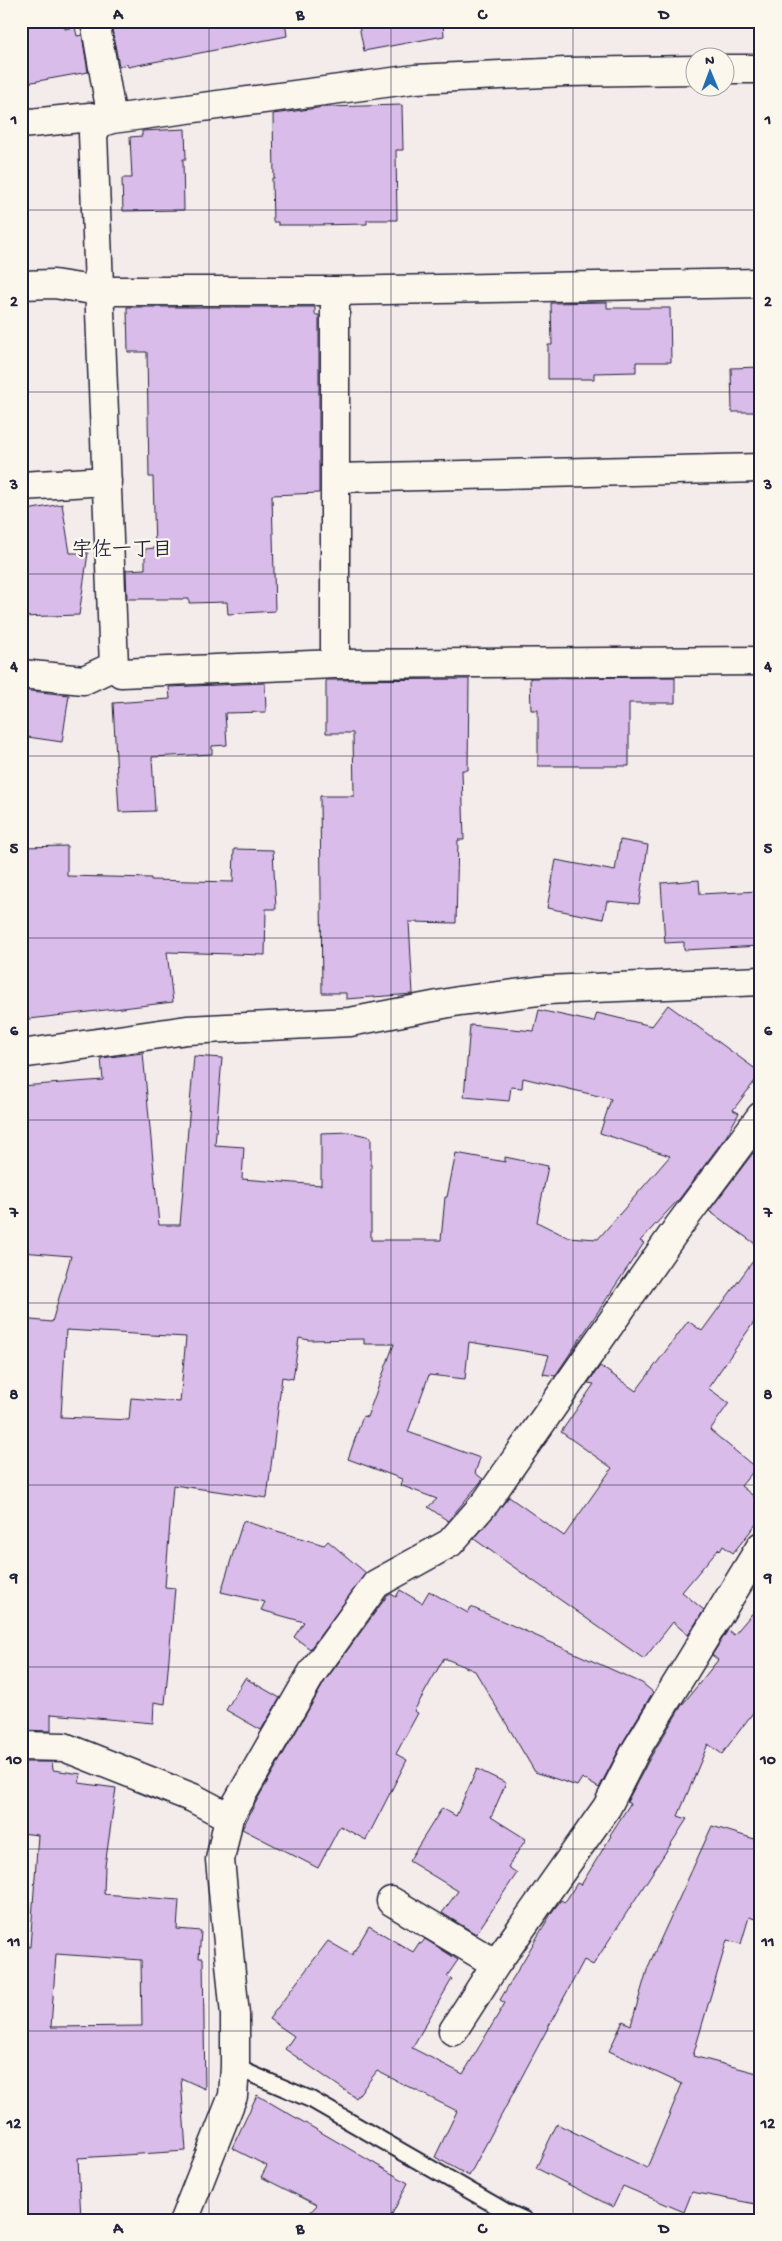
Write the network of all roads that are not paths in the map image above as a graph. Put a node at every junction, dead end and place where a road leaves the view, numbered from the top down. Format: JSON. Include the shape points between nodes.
{"nodes":[{"id":1,"x":95,"y":21,"type":"edge"},
{"id":2,"x":761,"y":68,"type":"edge"},
{"id":3,"x":734,"y":69,"type":"edge"},
{"id":4,"x":684,"y":70,"type":"edge"},
{"id":5,"x":106,"y":121,"type":"junction"},
{"id":6,"x":21,"y":124,"type":"edge"},
{"id":7,"x":761,"y":283,"type":"edge"},
{"id":8,"x":21,"y":285,"type":"edge"},
{"id":9,"x":335,"y":290,"type":"junction"},
{"id":10,"x":99,"y":291,"type":"junction"},
{"id":11,"x":761,"y":468,"type":"edge"},
{"id":12,"x":336,"y":478,"type":"junction"},
{"id":13,"x":107,"y":481,"type":"junction"},
{"id":14,"x":21,"y":486,"type":"edge"},
{"id":15,"x":761,"y":661,"type":"edge"},
{"id":16,"x":335,"y":664,"type":"junction"},
{"id":17,"x":114,"y":666,"type":"junction"},
{"id":18,"x":21,"y":674,"type":"edge"},
{"id":19,"x":761,"y":982,"type":"edge"},
{"id":20,"x":21,"y":1054,"type":"edge"},
{"id":21,"x":761,"y":1116,"type":"edge"},
{"id":22,"x":761,"y":1546,"type":"edge"},
{"id":23,"x":21,"y":1746,"type":"edge"},
{"id":24,"x":229,"y":1817,"type":"junction"},
{"id":25,"x":391,"y":1901,"type":"dead end"},
{"id":26,"x":496,"y":1964,"type":"junction"},
{"id":27,"x":453,"y":2031,"type":"dead end"},
{"id":28,"x":235,"y":2067,"type":"junction"},
{"id":29,"x":184,"y":2220,"type":"edge"},
{"id":30,"x":525,"y":2220,"type":"edge"}],
"edges":[{"from":1,"to":5,"type":"street"},
{"from":2,"to":3,"type":"street"},
{"from":4,"to":5,"type":"street","via":[[415,79]]},
{"from":5,"to":6,"type":"street","via":[[90,117]]},
{"from":5,"to":10,"type":"street","via":[[93,134]]},
{"from":7,"to":9,"type":"street"},
{"from":8,"to":10,"type":"street","via":[[54,284]]},
{"from":9,"to":10,"type":"street"},
{"from":9,"to":12,"type":"street"},
{"from":10,"to":13,"type":"street"},
{"from":11,"to":12,"type":"street"},
{"from":12,"to":16,"type":"street"},
{"from":13,"to":14,"type":"street"},
{"from":13,"to":17,"type":"street"},
{"from":15,"to":16,"type":"street"},
{"from":16,"to":17,"type":"street","via":[[121,673]]},
{"from":17,"to":18,"type":"street","via":[[84,680]]},
{"from":19,"to":20,"type":"street","via":[[546,990],[459,1001],[350,1022],[187,1030]]},
{"from":21,"to":24,"type":"street","via":[[678,1227],[486,1502],[450,1543],[376,1584],[312,1673]]},
{"from":22,"to":26,"type":"street","via":[[636,1750],[607,1807]]},
{"from":23,"to":24,"type":"street","via":[[64,1747],[193,1798]]},
{"from":24,"to":28,"type":"street","via":[[220,1860],[235,2015]]},
{"from":25,"to":26,"type":"street"},
{"from":26,"to":27,"type":"street"},
{"from":28,"to":29,"type":"street","via":[[233,2096]]},
{"from":28,"to":30,"type":"lane","via":[[312,2100]]}]}
